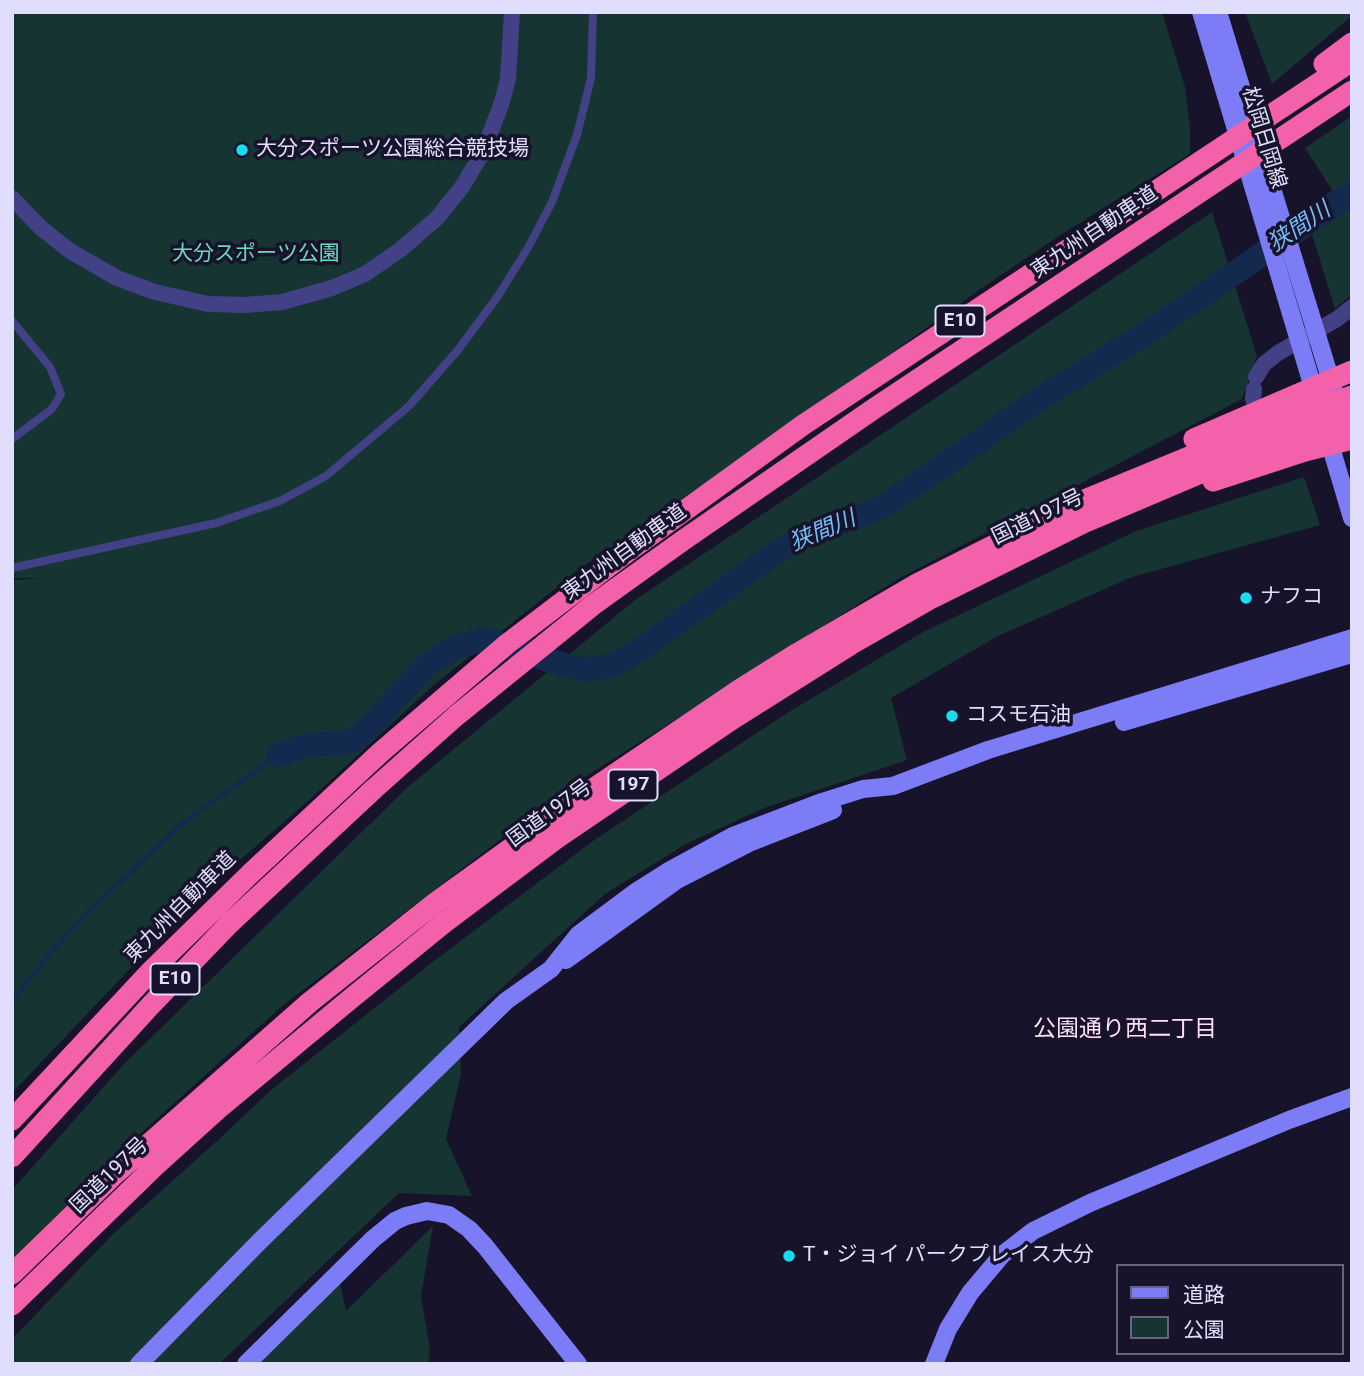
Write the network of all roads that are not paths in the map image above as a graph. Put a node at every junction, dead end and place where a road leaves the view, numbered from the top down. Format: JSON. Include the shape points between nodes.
{"nodes":[{"id":1,"x":512,"y":12,"type":"edge"},
{"id":2,"x":593,"y":12,"type":"edge"},
{"id":3,"x":1201,"y":12,"type":"edge"},
{"id":4,"x":1218,"y":12,"type":"edge"},
{"id":5,"x":1352,"y":43,"type":"edge"},
{"id":6,"x":1352,"y":61,"type":"edge"},
{"id":7,"x":1352,"y":91,"type":"edge"},
{"id":8,"x":1199,"y":163,"type":"junction"},
{"id":9,"x":12,"y":198,"type":"edge"},
{"id":10,"x":1352,"y":307,"type":"edge"},
{"id":11,"x":12,"y":321,"type":"edge"},
{"id":12,"x":1352,"y":371,"type":"edge"},
{"id":13,"x":1256,"y":392,"type":"junction"},
{"id":14,"x":1352,"y":396,"type":"edge"},
{"id":15,"x":1352,"y":417,"type":"edge"},
{"id":16,"x":12,"y":439,"type":"edge"},
{"id":17,"x":1352,"y":439,"type":"edge"},
{"id":18,"x":1352,"y":449,"type":"edge"},
{"id":19,"x":1082,"y":501,"type":"junction"},
{"id":20,"x":1352,"y":518,"type":"edge"},
{"id":21,"x":12,"y":568,"type":"edge"},
{"id":22,"x":915,"y":607,"type":"junction"},
{"id":23,"x":1352,"y":638,"type":"edge"},
{"id":24,"x":1352,"y":654,"type":"edge"},
{"id":25,"x":892,"y":786,"type":"junction"},
{"id":26,"x":1352,"y":1097,"type":"edge"},
{"id":27,"x":12,"y":1121,"type":"edge"},
{"id":28,"x":12,"y":1157,"type":"edge"},
{"id":29,"x":12,"y":1274,"type":"edge"},
{"id":30,"x":12,"y":1305,"type":"edge"},
{"id":31,"x":139,"y":1364,"type":"edge"},
{"id":32,"x":246,"y":1364,"type":"edge"},
{"id":33,"x":578,"y":1364,"type":"edge"},
{"id":34,"x":934,"y":1364,"type":"edge"}],
"edges":[{"from":1,"to":9,"type":"street","via":[[502,102],[484,150],[462,187],[437,218],[400,250],[365,274],[332,288],[282,302],[245,305],[208,304],[164,295],[117,278],[70,251]]},
{"from":2,"to":21,"type":"lane","via":[[591,78],[577,135],[552,202],[499,296],[409,406],[326,476],[280,501],[216,523]]},
{"from":3,"to":20,"type":"street","name":"松岡日岡線"},
{"from":4,"to":18,"type":"street","name":"松岡日岡線"},
{"from":5,"to":8,"type":"highway"},
{"from":6,"to":8,"type":"highway","name":"東九州自動車道","number":"E10"},
{"from":7,"to":28,"type":"highway","name":"東九州自動車道","number":"E10","via":[[875,408],[593,605],[456,716],[212,941]]},
{"from":8,"to":27,"type":"highway","name":"東九州自動車道","number":"E10","via":[[803,425],[471,674],[330,798],[151,971]]},
{"from":10,"to":13,"type":"street","via":[[1265,364]]},
{"from":11,"to":16,"type":"lane","via":[[50,367],[61,394],[52,409]]},
{"from":12,"to":13,"type":"highway"},
{"from":13,"to":19,"type":"highway","via":[[1169,451]]},
{"from":14,"to":19,"type":"highway","name":"国道197号","number":"197","via":[[1252,430]]},
{"from":15,"to":22,"type":"highway","name":"国道197号","number":"197","via":[[1257,449],[1139,498]]},
{"from":17,"to":22,"type":"highway","via":[[1179,494],[983,583]]},
{"from":19,"to":29,"type":"highway","name":"国道197号","number":"197","via":[[915,585],[798,653],[695,719],[435,903],[310,1002],[116,1173]]},
{"from":22,"to":30,"type":"highway","name":"国道197号","number":"197","via":[[631,786],[445,922],[218,1109]]},
{"from":23,"to":25,"type":"street","via":[[988,750]]},
{"from":24,"to":25,"type":"street"},
{"from":25,"to":31,"type":"street","via":[[727,853],[655,894],[551,969],[520,1001],[446,1060]]},
{"from":26,"to":34,"type":"street","via":[[1090,1203],[1033,1231],[1002,1255],[970,1293]]},
{"from":32,"to":33,"type":"street","via":[[373,1239],[396,1221],[426,1211],[449,1215],[469,1228]]}]}
